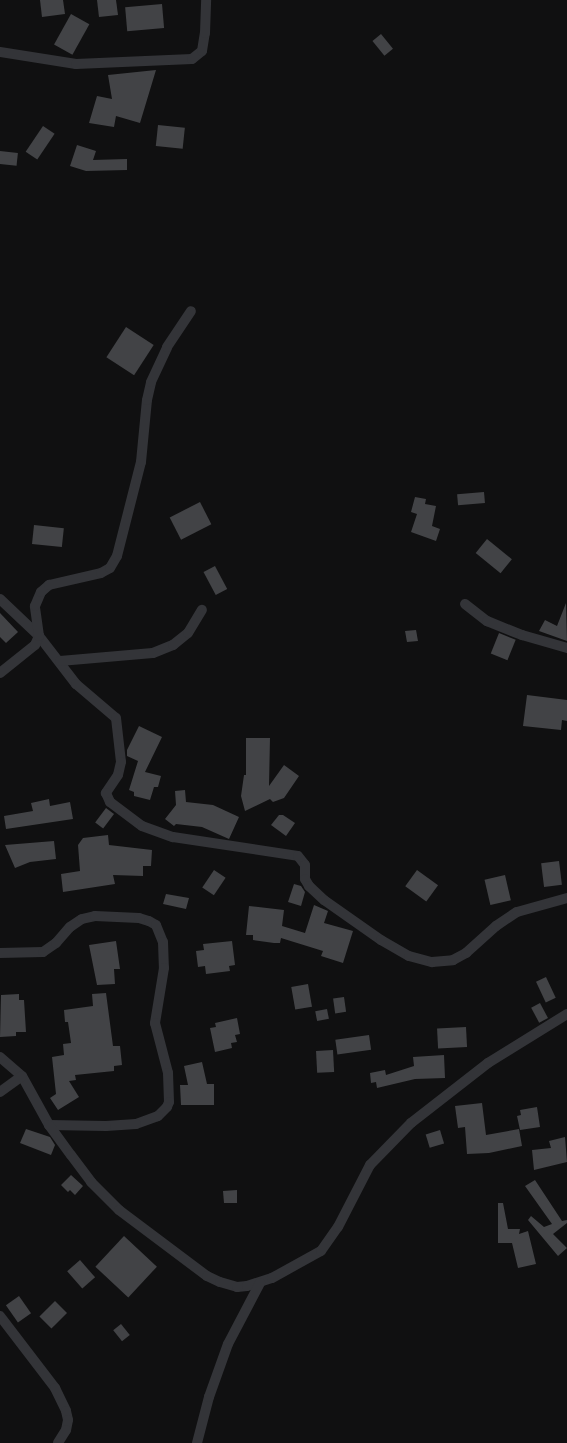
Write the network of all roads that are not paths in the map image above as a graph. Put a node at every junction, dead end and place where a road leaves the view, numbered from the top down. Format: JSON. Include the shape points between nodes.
{"nodes":[{"id":1,"x":206,"y":0,"type":"edge"},
{"id":2,"x":0,"y":52,"type":"edge"},
{"id":3,"x":191,"y":311,"type":"dead end"},
{"id":4,"x":0,"y":599,"type":"edge"},
{"id":5,"x":465,"y":604,"type":"dead end"},
{"id":6,"x":202,"y":610,"type":"dead end"},
{"id":7,"x":39,"y":636,"type":"junction"},
{"id":8,"x":567,"y":648,"type":"edge"},
{"id":9,"x":60,"y":661,"type":"junction"},
{"id":10,"x":0,"y":673,"type":"edge"},
{"id":11,"x":567,"y":898,"type":"edge"},
{"id":12,"x":0,"y":953,"type":"edge"},
{"id":13,"x":567,"y":1014,"type":"edge"},
{"id":14,"x":0,"y":1057,"type":"edge"},
{"id":15,"x":22,"y":1076,"type":"junction"},
{"id":16,"x":0,"y":1092,"type":"edge"},
{"id":17,"x":49,"y":1124,"type":"junction"},
{"id":18,"x":260,"y":1283,"type":"junction"},
{"id":19,"x":0,"y":1316,"type":"edge"},
{"id":20,"x":58,"y":1443,"type":"edge"},
{"id":21,"x":197,"y":1443,"type":"edge"}],
"edges":[{"from":1,"to":2,"type":"street","via":[[202,52],[192,59],[76,64]]},
{"from":3,"to":7,"type":"street","via":[[167,347],[151,382],[140,462],[117,556],[110,568],[101,573],[49,585],[41,592],[35,606]]},
{"from":4,"to":7,"type":"street"},
{"from":5,"to":8,"type":"street","via":[[487,621]]},
{"from":6,"to":9,"type":"street","via":[[188,633],[173,646],[153,653]]},
{"from":7,"to":9,"type":"street"},
{"from":7,"to":10,"type":"street","via":[[35,645]]},
{"from":9,"to":11,"type":"street","via":[[76,684],[116,718],[121,762],[118,775],[106,793],[116,807],[137,823],[159,833],[298,856],[305,865],[305,879],[320,896],[409,956],[432,962],[453,960],[517,912]]},
{"from":12,"to":17,"type":"street","via":[[43,952],[70,927],[82,919],[96,916],[149,921],[156,925],[164,942],[164,968],[155,1024],[168,1073],[167,1107],[158,1116],[136,1124]]},
{"from":13,"to":18,"type":"street","via":[[488,1063],[411,1123],[370,1165],[338,1227],[321,1251],[296,1267]]},
{"from":14,"to":15,"type":"street"},
{"from":15,"to":16,"type":"street"},
{"from":15,"to":17,"type":"street"},
{"from":17,"to":18,"type":"street","via":[[91,1182],[119,1210],[207,1276],[237,1287]]},
{"from":18,"to":21,"type":"street","via":[[228,1344]]},
{"from":19,"to":20,"type":"street","via":[[55,1388],[66,1411],[66,1430]]}]}
